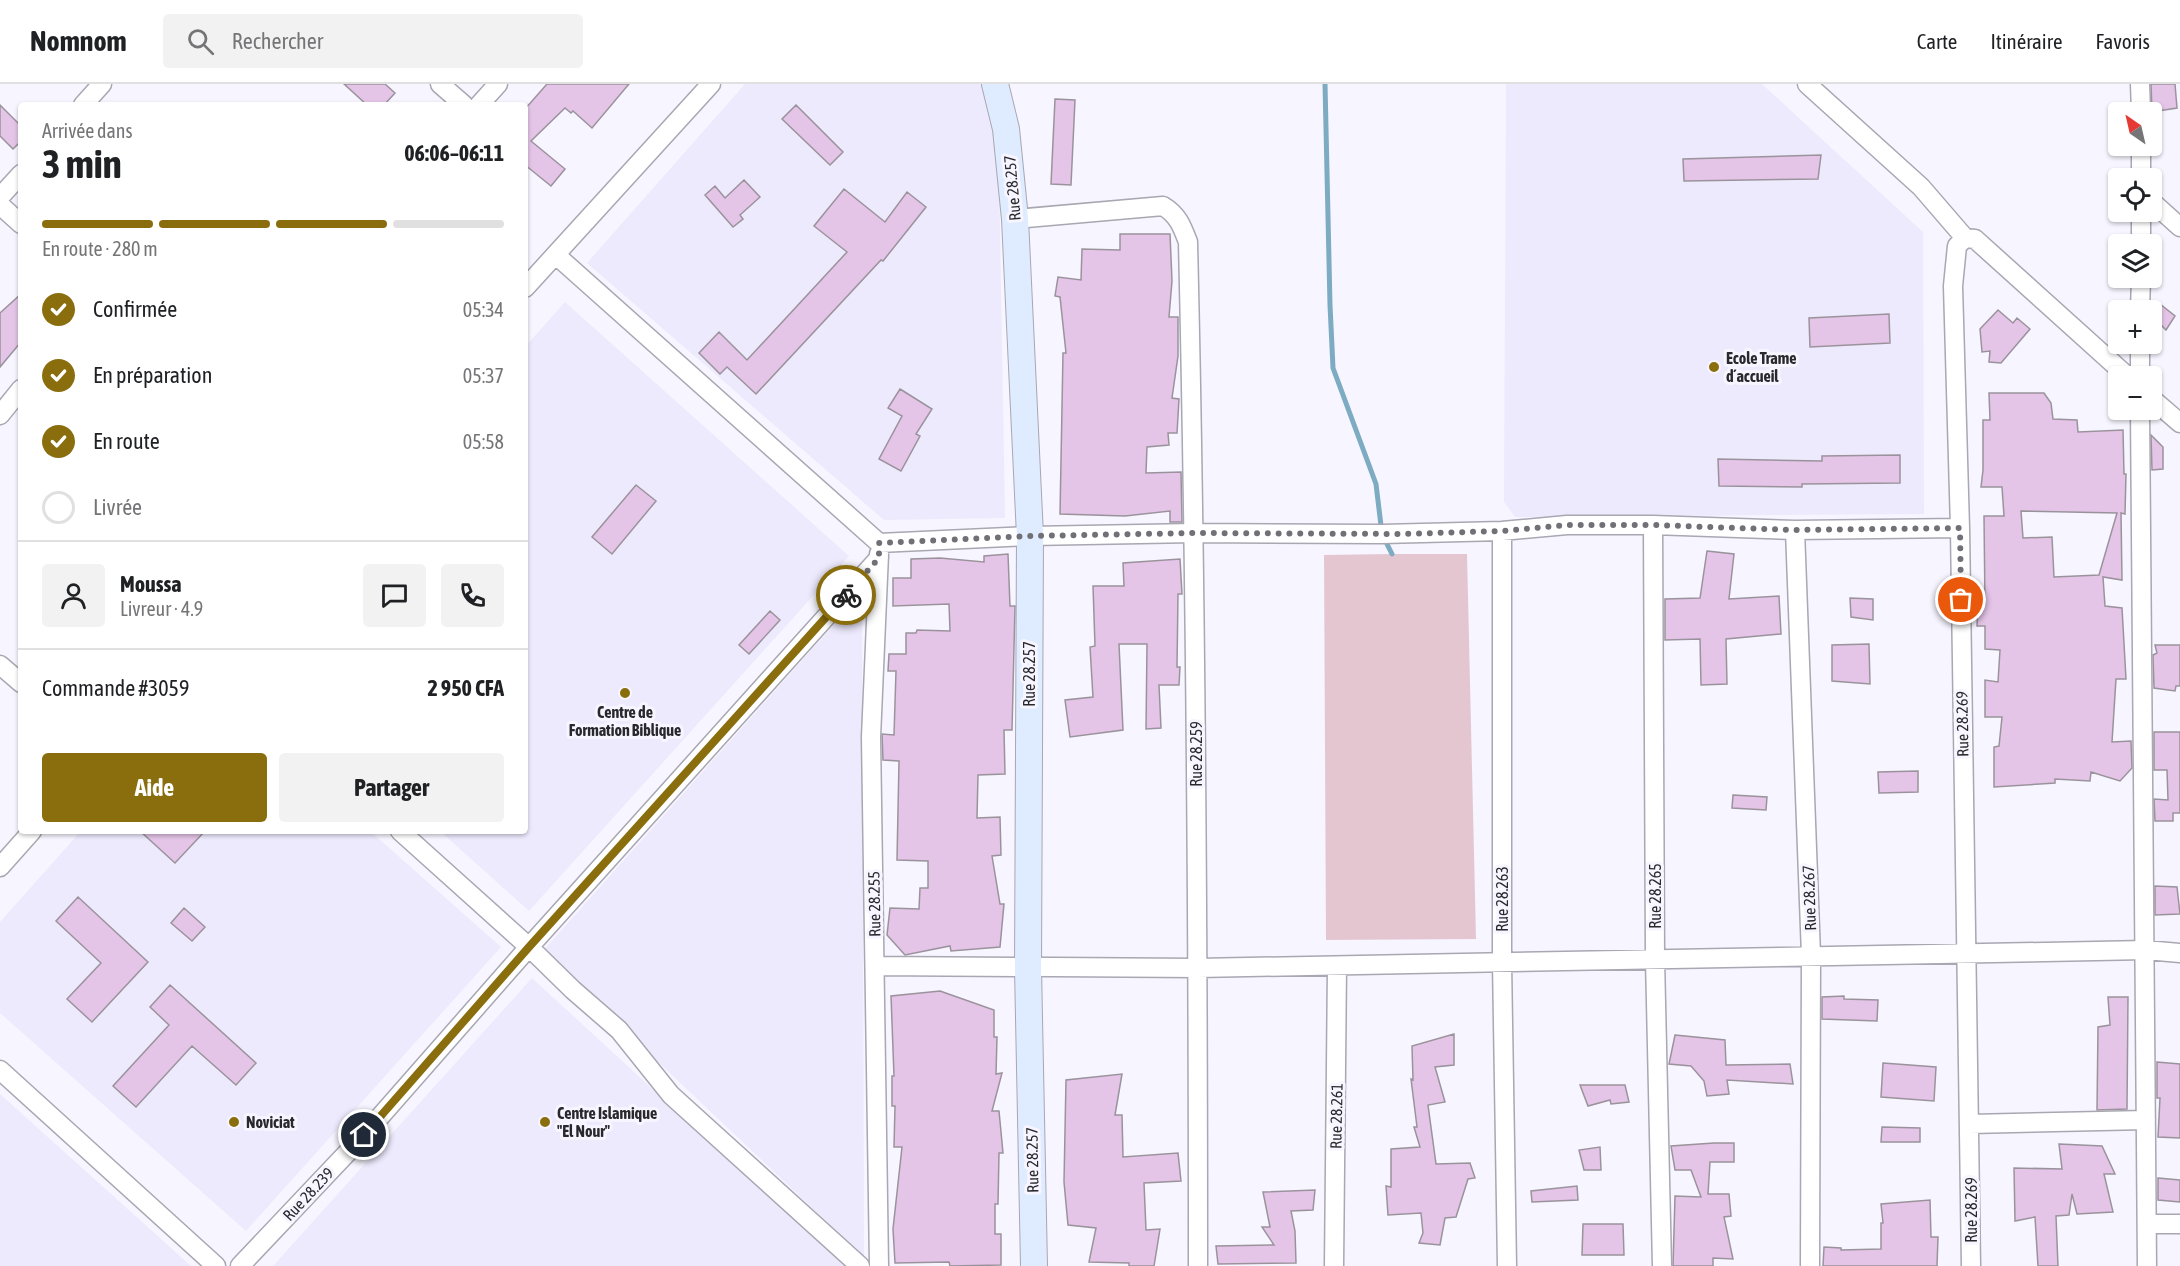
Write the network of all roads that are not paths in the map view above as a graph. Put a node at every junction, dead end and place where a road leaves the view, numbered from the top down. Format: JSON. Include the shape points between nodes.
{"nodes":[{"id":1,"x":102,"y":84,"type":"edge"},
{"id":2,"x":440,"y":84,"type":"edge"},
{"id":3,"x":498,"y":84,"type":"edge"},
{"id":4,"x":711,"y":84,"type":"edge"},
{"id":5,"x":995,"y":84,"type":"edge"},
{"id":6,"x":1807,"y":84,"type":"edge"},
{"id":7,"x":2140,"y":84,"type":"edge"},
{"id":8,"x":86,"y":102,"type":"edge"},
{"id":9,"x":461,"y":102,"type":"edge"},
{"id":10,"x":482,"y":102,"type":"edge"},
{"id":11,"x":2141,"y":102,"type":"edge"},
{"id":12,"x":18,"y":177,"type":"edge"},
{"id":13,"x":0,"y":197,"type":"edge"},
{"id":14,"x":0,"y":205,"type":"edge"},
{"id":15,"x":2162,"y":211,"type":"edge"},
{"id":16,"x":1015,"y":219,"type":"junction"},
{"id":17,"x":18,"y":221,"type":"edge"},
{"id":18,"x":2180,"y":227,"type":"edge"},
{"id":19,"x":1965,"y":238,"type":"junction"},
{"id":20,"x":556,"y":256,"type":"junction"},
{"id":21,"x":528,"y":285,"type":"edge"},
{"id":22,"x":2116,"y":366,"type":"edge"},
{"id":23,"x":18,"y":393,"type":"edge"},
{"id":24,"x":2162,"y":407,"type":"edge"},
{"id":25,"x":0,"y":415,"type":"edge"},
{"id":26,"x":2140,"y":420,"type":"edge"},
{"id":27,"x":2180,"y":423,"type":"edge"},
{"id":28,"x":1653,"y":525,"type":"junction"},
{"id":29,"x":1960,"y":528,"type":"junction"},
{"id":30,"x":1796,"y":530,"type":"junction"},
{"id":31,"x":1502,"y":531,"type":"junction"},
{"id":32,"x":1195,"y":533,"type":"junction"},
{"id":33,"x":1030,"y":536,"type":"junction"},
{"id":34,"x":879,"y":550,"type":"junction"},
{"id":35,"x":0,"y":665,"type":"edge"},
{"id":36,"x":18,"y":680,"type":"edge"},
{"id":37,"x":29,"y":834,"type":"edge"},
{"id":38,"x":403,"y":834,"type":"edge"},
{"id":39,"x":0,"y":867,"type":"edge"},
{"id":40,"x":529,"y":947,"type":"junction"},
{"id":41,"x":2146,"y":950,"type":"junction"},
{"id":42,"x":2180,"y":952,"type":"edge"},
{"id":43,"x":1965,"y":953,"type":"junction"},
{"id":44,"x":1810,"y":955,"type":"junction"},
{"id":45,"x":1655,"y":959,"type":"junction"},
{"id":46,"x":1502,"y":962,"type":"junction"},
{"id":47,"x":876,"y":966,"type":"junction"},
{"id":48,"x":1337,"y":966,"type":"junction"},
{"id":49,"x":1028,"y":968,"type":"junction"},
{"id":50,"x":1198,"y":968,"type":"junction"},
{"id":51,"x":0,"y":1070,"type":"edge"},
{"id":52,"x":2146,"y":1120,"type":"junction"},
{"id":53,"x":1970,"y":1125,"type":"junction"},
{"id":54,"x":2148,"y":1224,"type":"junction"},
{"id":55,"x":2180,"y":1224,"type":"edge"},
{"id":56,"x":216,"y":1266,"type":"edge"},
{"id":57,"x":240,"y":1266,"type":"edge"},
{"id":58,"x":860,"y":1266,"type":"edge"},
{"id":59,"x":879,"y":1266,"type":"edge"},
{"id":60,"x":1034,"y":1266,"type":"edge"},
{"id":61,"x":1198,"y":1266,"type":"edge"},
{"id":62,"x":1334,"y":1266,"type":"edge"},
{"id":63,"x":1507,"y":1266,"type":"edge"},
{"id":64,"x":1662,"y":1266,"type":"edge"},
{"id":65,"x":1810,"y":1266,"type":"edge"},
{"id":66,"x":1971,"y":1266,"type":"edge"},
{"id":67,"x":2147,"y":1266,"type":"edge"}],
"edges":[{"from":1,"to":8,"type":"street"},
{"from":2,"to":9,"type":"street"},
{"from":3,"to":10,"type":"street"},
{"from":4,"to":20,"type":"street"},
{"from":5,"to":16,"type":"street","name":"Rue 28.257","via":[[1006,129]]},
{"from":6,"to":19,"type":"street","via":[[1921,187]]},
{"from":7,"to":11,"type":"street"},
{"from":12,"to":13,"type":"street"},
{"from":14,"to":17,"type":"street"},
{"from":15,"to":18,"type":"street"},
{"from":16,"to":32,"type":"street","name":"Rue 28.259","via":[[1163,206],[1181,223],[1188,242]]},
{"from":16,"to":33,"type":"street","name":"Rue 28.257"},
{"from":19,"to":22,"type":"street","via":[[1975,239]]},
{"from":19,"to":29,"type":"street","name":"Rue 28.269","via":[[1957,246],[1953,286]]},
{"from":20,"to":21,"type":"street"},
{"from":20,"to":34,"type":"street"},
{"from":23,"to":25,"type":"street"},
{"from":24,"to":27,"type":"street"},
{"from":26,"to":41,"type":"street"},
{"from":28,"to":30,"type":"street"},
{"from":28,"to":31,"type":"street","via":[[1568,525]]},
{"from":28,"to":45,"type":"street","name":"Rue 28.265"},
{"from":29,"to":30,"type":"street"},
{"from":29,"to":43,"type":"street","name":"Rue 28.269"},
{"from":30,"to":44,"type":"street","name":"Rue 28.267"},
{"from":31,"to":32,"type":"street"},
{"from":31,"to":46,"type":"street","name":"Rue 28.263"},
{"from":32,"to":33,"type":"street"},
{"from":32,"to":50,"type":"street","name":"Rue 28.259"},
{"from":33,"to":34,"type":"street"},
{"from":33,"to":49,"type":"street","name":"Rue 28.257"},
{"from":34,"to":40,"type":"street","name":"Rue 28.239"},
{"from":34,"to":47,"type":"street","name":"Rue 28.255","via":[[871,737]]},
{"from":35,"to":36,"type":"street"},
{"from":37,"to":39,"type":"street"},
{"from":38,"to":40,"type":"street"},
{"from":40,"to":57,"type":"street","name":"Rue 28.239","via":[[364,1135]]},
{"from":40,"to":58,"type":"street","via":[[619,1030],[671,1095]]},
{"from":41,"to":42,"type":"street"},
{"from":41,"to":43,"type":"street"},
{"from":41,"to":52,"type":"street"},
{"from":43,"to":44,"type":"street"},
{"from":43,"to":53,"type":"street","name":"Rue 28.269"},
{"from":44,"to":45,"type":"street"},
{"from":44,"to":65,"type":"street","name":"Rue 28.267"},
{"from":45,"to":46,"type":"street"},
{"from":45,"to":64,"type":"street","name":"Rue 28.265"},
{"from":46,"to":48,"type":"street"},
{"from":46,"to":63,"type":"street","name":"Rue 28.263"},
{"from":47,"to":49,"type":"street"},
{"from":47,"to":59,"type":"street","name":"Rue 28.255"},
{"from":48,"to":50,"type":"street"},
{"from":48,"to":62,"type":"street","name":"Rue 28.261"},
{"from":49,"to":50,"type":"street"},
{"from":49,"to":60,"type":"street","name":"Rue 28.257"},
{"from":50,"to":61,"type":"street","name":"Rue 28.259"},
{"from":51,"to":56,"type":"street"},
{"from":52,"to":53,"type":"street"},
{"from":52,"to":54,"type":"street"},
{"from":53,"to":66,"type":"street","name":"Rue 28.269"},
{"from":54,"to":55,"type":"street"},
{"from":54,"to":67,"type":"street"}]}
